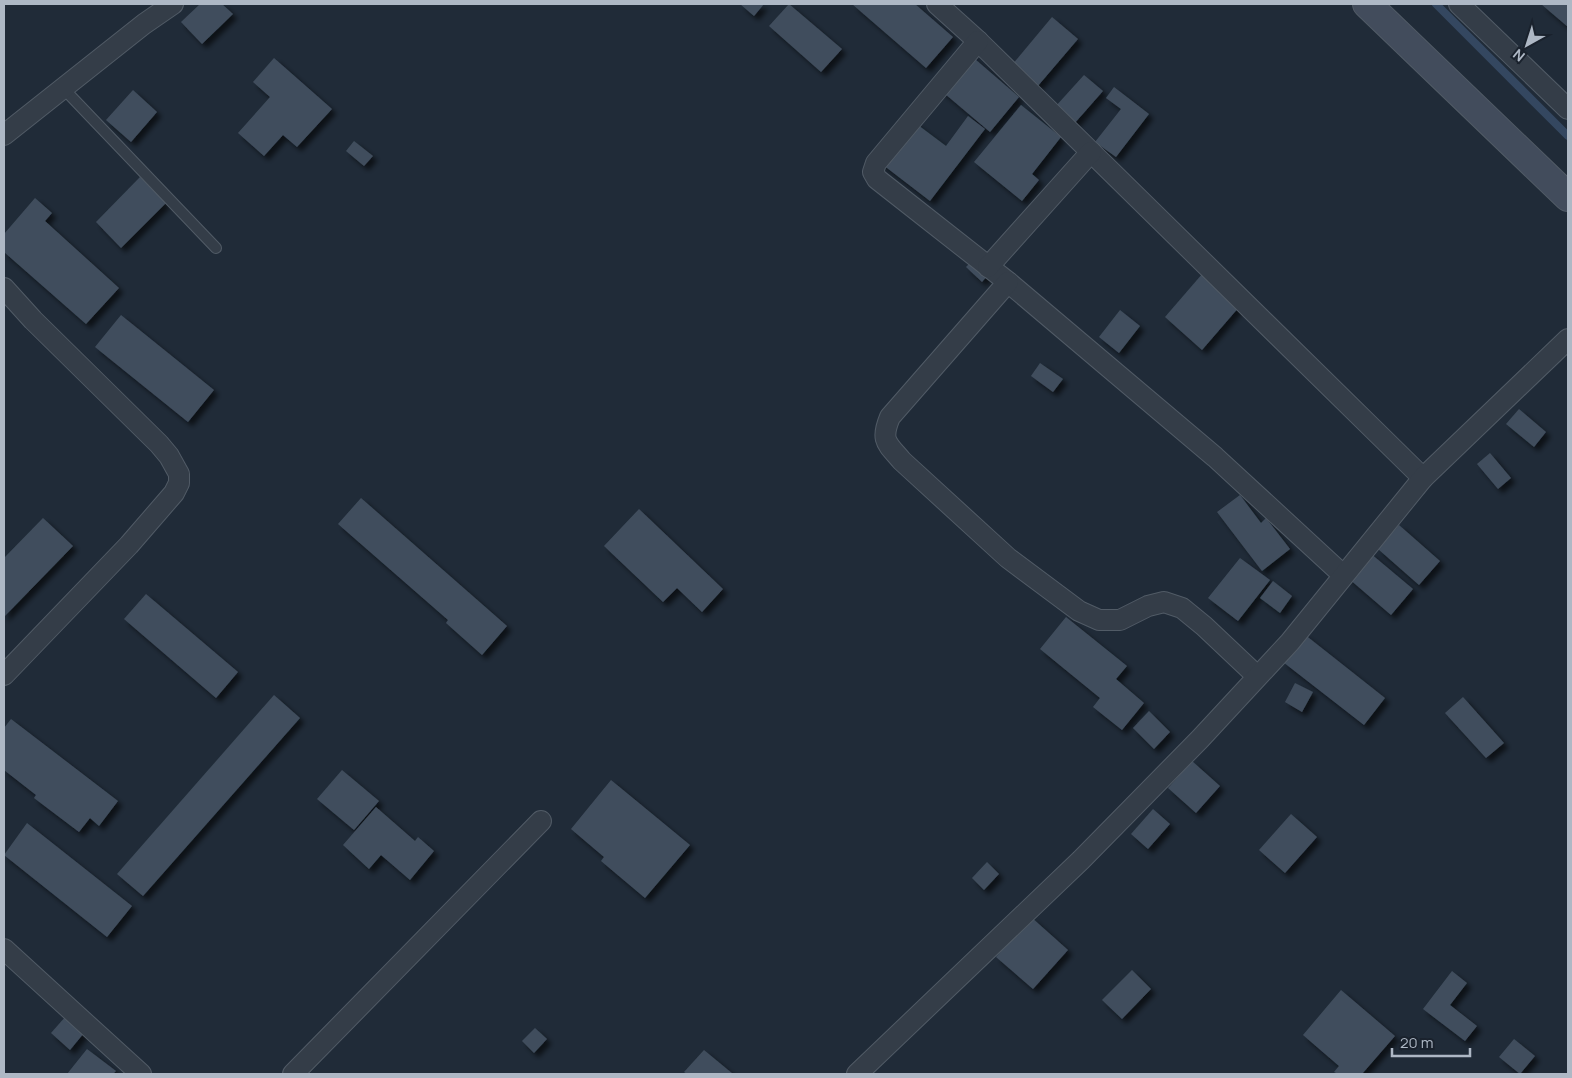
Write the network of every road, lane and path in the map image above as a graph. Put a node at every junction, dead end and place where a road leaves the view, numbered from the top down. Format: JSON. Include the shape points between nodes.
{"nodes":[{"id":1,"x":173,"y":4,"type":"edge"},
{"id":2,"x":938,"y":4,"type":"edge"},
{"id":3,"x":1367,"y":4,"type":"edge"},
{"id":4,"x":1459,"y":4,"type":"edge"},
{"id":5,"x":978,"y":41,"type":"junction"},
{"id":6,"x":62,"y":88,"type":"junction"},
{"id":7,"x":1568,"y":109,"type":"edge"},
{"id":8,"x":4,"y":135,"type":"edge"},
{"id":9,"x":1091,"y":152,"type":"junction"},
{"id":10,"x":1568,"y":197,"type":"edge"},
{"id":11,"x":216,"y":248,"type":"dead end"},
{"id":12,"x":988,"y":267,"type":"junction"},
{"id":13,"x":1008,"y":282,"type":"junction"},
{"id":14,"x":4,"y":288,"type":"edge"},
{"id":15,"x":1568,"y":339,"type":"edge"},
{"id":16,"x":1423,"y":478,"type":"junction"},
{"id":17,"x":1343,"y":575,"type":"junction"},
{"id":18,"x":4,"y":675,"type":"edge"},
{"id":19,"x":1257,"y":676,"type":"junction"},
{"id":20,"x":541,"y":821,"type":"dead end"},
{"id":21,"x":4,"y":949,"type":"edge"},
{"id":22,"x":141,"y":1074,"type":"edge"},
{"id":23,"x":293,"y":1074,"type":"edge"},
{"id":24,"x":857,"y":1074,"type":"edge"}],
"edges":[{"from":1,"to":6,"type":"street"},
{"from":2,"to":5,"type":"street"},
{"from":3,"to":10,"type":"street"},
{"from":4,"to":7,"type":"street"},
{"from":5,"to":9,"type":"street"},
{"from":5,"to":12,"type":"street","via":[[876,162],[873,172],[890,191]]},
{"from":6,"to":8,"type":"street"},
{"from":6,"to":11,"type":"lane"},
{"from":9,"to":12,"type":"street"},
{"from":9,"to":16,"type":"street"},
{"from":12,"to":13,"type":"street"},
{"from":13,"to":17,"type":"street","via":[[1215,457]]},
{"from":13,"to":19,"type":"street","via":[[890,417],[884,431],[886,443],[1008,558],[1079,611],[1099,620],[1120,620],[1164,602],[1182,608]]},
{"from":14,"to":18,"type":"street","via":[[160,444],[179,474],[179,484],[129,545]]},
{"from":15,"to":16,"type":"street"},
{"from":16,"to":17,"type":"street"},
{"from":17,"to":19,"type":"street","via":[[1290,642]]},
{"from":19,"to":24,"type":"street","via":[[1081,860]]},
{"from":20,"to":23,"type":"street"},
{"from":21,"to":22,"type":"street"}]}
